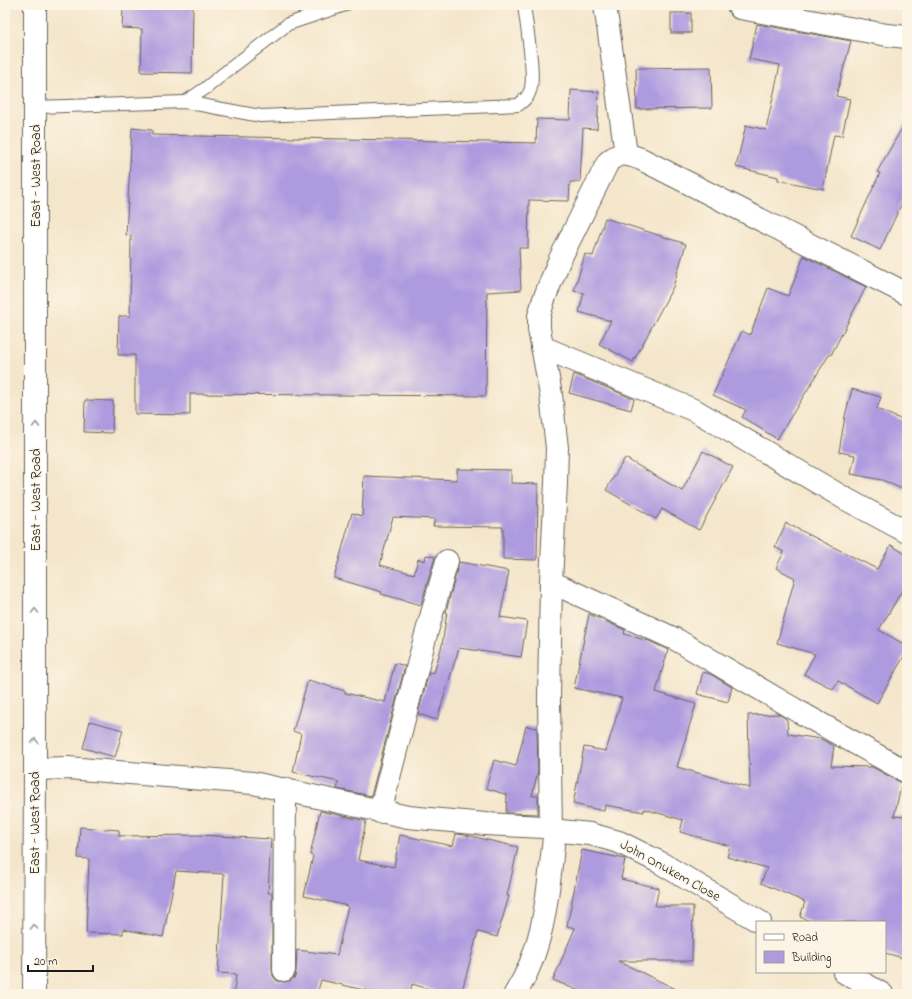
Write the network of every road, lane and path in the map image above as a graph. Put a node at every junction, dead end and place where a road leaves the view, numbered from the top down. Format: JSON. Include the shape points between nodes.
{"nodes":[{"id":1,"x":35,"y":5,"type":"edge"},
{"id":2,"x":345,"y":5,"type":"edge"},
{"id":3,"x":524,"y":5,"type":"edge"},
{"id":4,"x":604,"y":5,"type":"edge"},
{"id":5,"x":738,"y":5,"type":"edge"},
{"id":6,"x":907,"y":37,"type":"edge"},
{"id":7,"x":185,"y":102,"type":"junction"},
{"id":8,"x":36,"y":106,"type":"junction"},
{"id":9,"x":626,"y":154,"type":"junction"},
{"id":10,"x":907,"y":294,"type":"edge"},
{"id":11,"x":542,"y":347,"type":"junction"},
{"id":12,"x":907,"y":532,"type":"edge"},
{"id":13,"x":447,"y":561,"type":"dead end"},
{"id":14,"x":551,"y":582,"type":"junction"},
{"id":15,"x":35,"y":769,"type":"junction"},
{"id":16,"x":907,"y":772,"type":"edge"},
{"id":17,"x":285,"y":789,"type":"junction"},
{"id":18,"x":380,"y":812,"type":"junction"},
{"id":19,"x":551,"y":830,"type":"junction"},
{"id":20,"x":758,"y":921,"type":"edge"},
{"id":21,"x":284,"y":970,"type":"dead end"},
{"id":22,"x":846,"y":973,"type":"edge"},
{"id":23,"x":34,"y":994,"type":"edge"},
{"id":24,"x":516,"y":994,"type":"edge"},
{"id":25,"x":882,"y":994,"type":"edge"}],
"edges":[{"from":1,"to":8,"type":"street","name":"East - West Road"},
{"from":2,"to":7,"type":"lane","via":[[288,24]]},
{"from":3,"to":7,"type":"lane","via":[[533,75],[528,97],[518,105],[261,116]]},
{"from":4,"to":9,"type":"street"},
{"from":5,"to":6,"type":"street","via":[[740,8]]},
{"from":7,"to":8,"type":"lane"},
{"from":15,"to":8,"type":"street","name":"East - West Road","one_way":true},
{"from":9,"to":10,"type":"street","via":[[641,159]]},
{"from":9,"to":11,"type":"street","via":[[616,155],[608,162],[559,261],[540,316]]},
{"from":11,"to":12,"type":"street","via":[[696,411]]},
{"from":11,"to":14,"type":"street","via":[[551,394],[556,448]]},
{"from":13,"to":18,"type":"street"},
{"from":14,"to":16,"type":"street","via":[[677,640]]},
{"from":14,"to":19,"type":"street","via":[[548,699]]},
{"from":15,"to":17,"type":"street","name":"John Onukem Close","via":[[68,768],[253,783]]},
{"from":23,"to":15,"type":"street","name":"East - West Road","one_way":true},
{"from":17,"to":18,"type":"street","name":"John Onukem Close"},
{"from":17,"to":21,"type":"street"},
{"from":18,"to":19,"type":"street","name":"John Onukem Close","via":[[408,817],[544,827]]},
{"from":19,"to":20,"type":"street","name":"John Onukem Close","via":[[590,834],[619,842],[659,862]]},
{"from":19,"to":24,"type":"street","via":[[554,837],[540,936],[527,973]]},
{"from":22,"to":25,"type":"street"}]}
